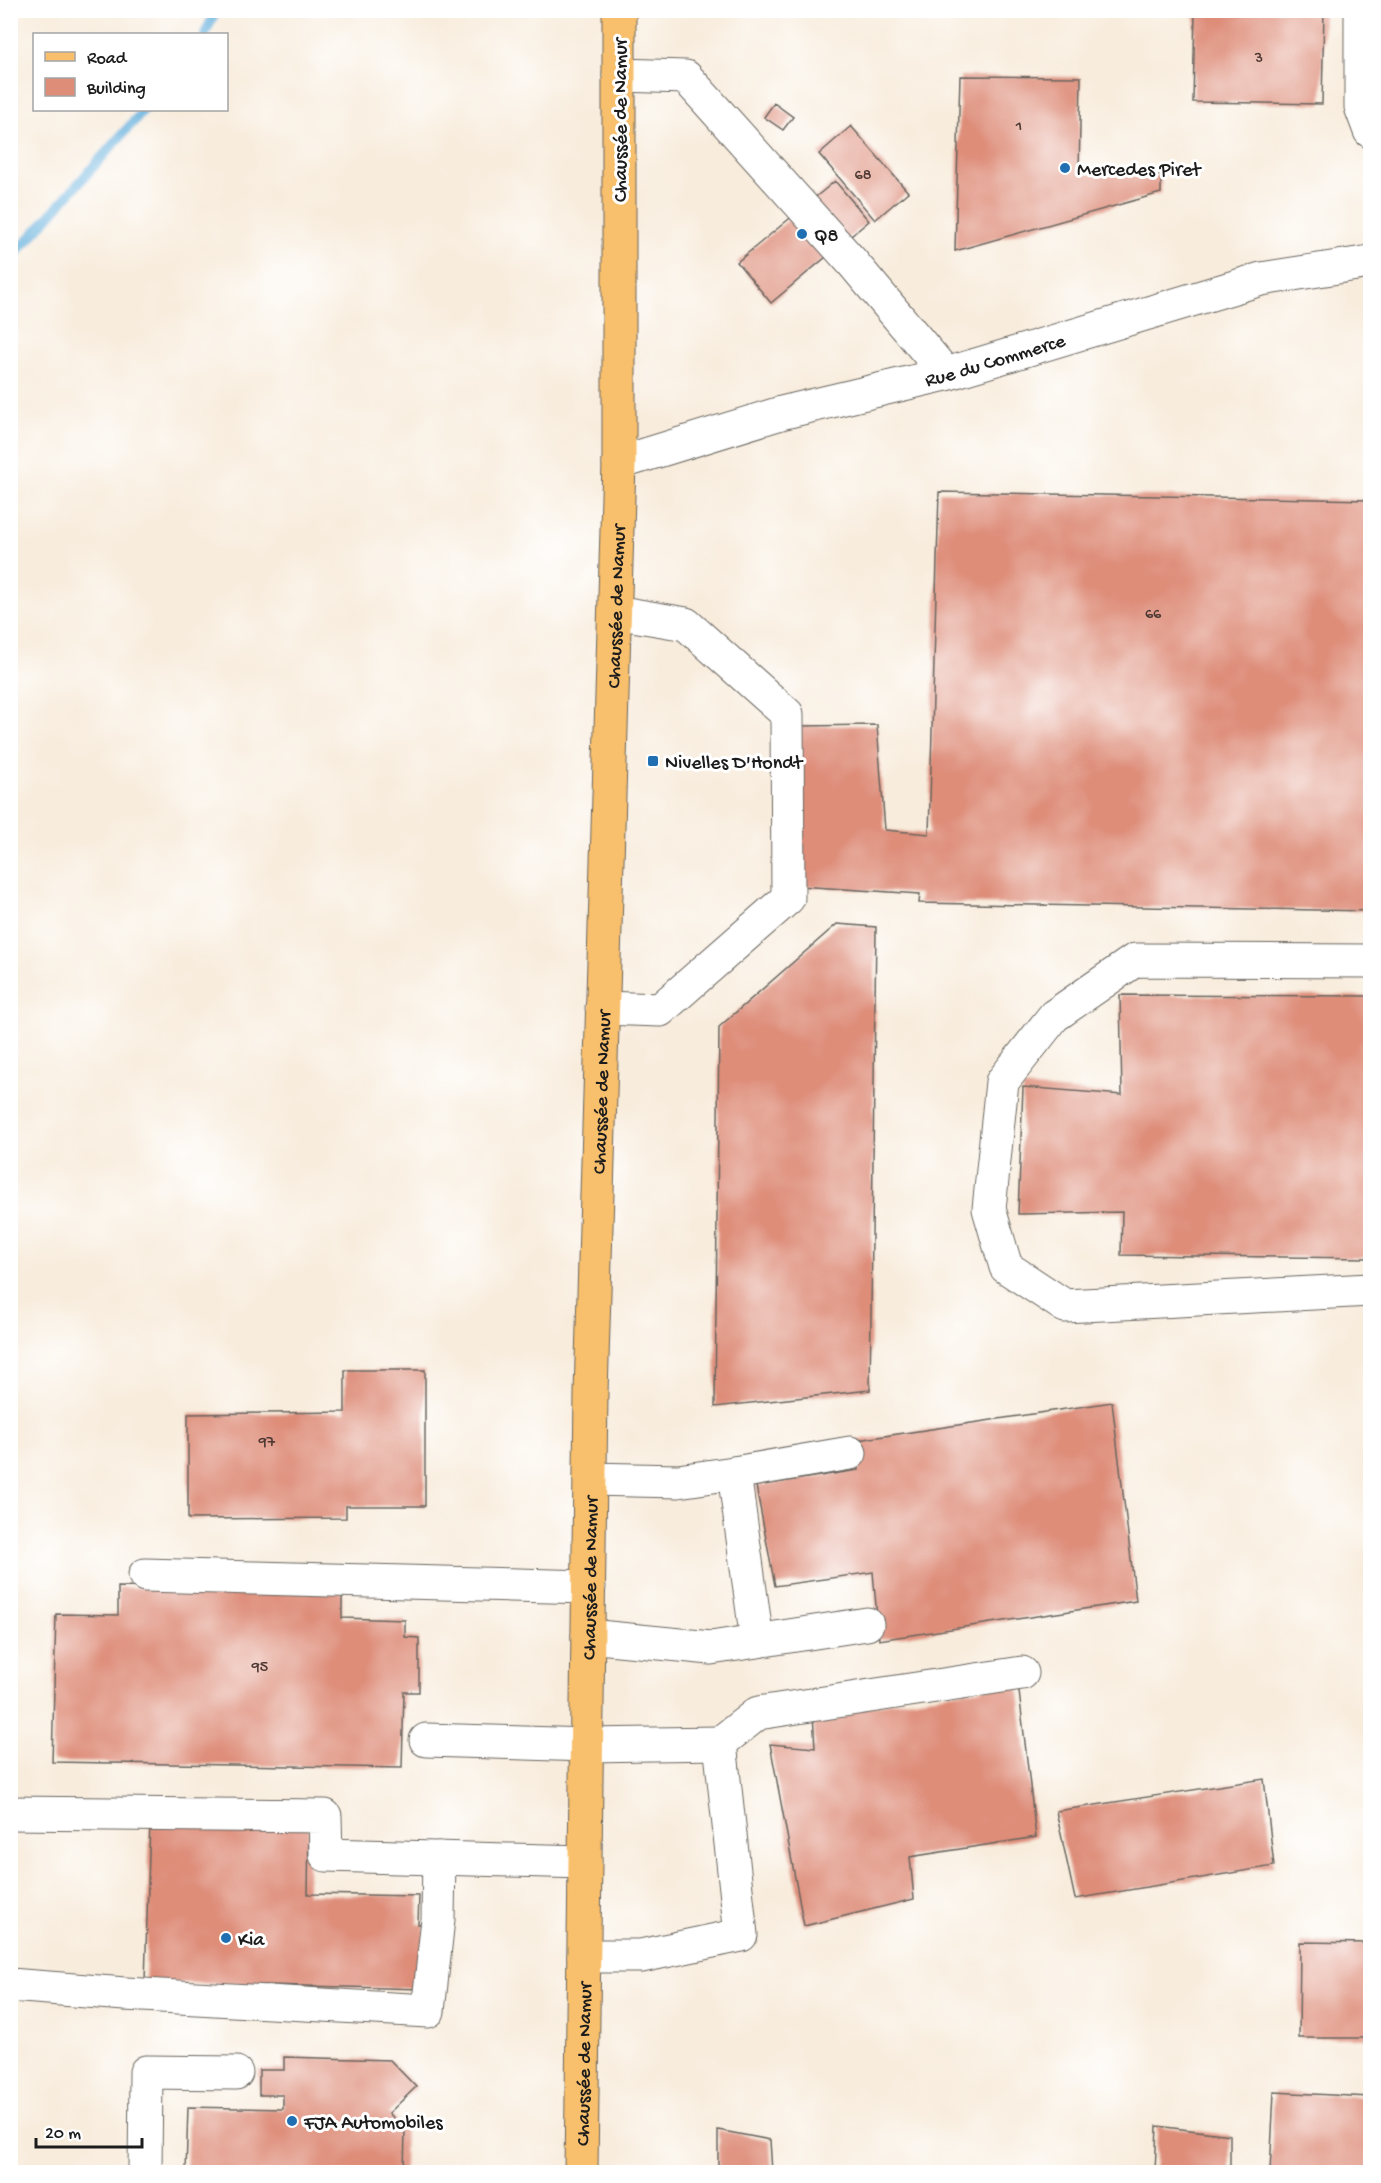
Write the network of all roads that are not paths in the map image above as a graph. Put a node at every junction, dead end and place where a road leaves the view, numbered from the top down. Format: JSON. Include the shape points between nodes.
{"nodes":[{"id":1,"x":619,"y":10,"type":"edge"},
{"id":2,"x":1361,"y":10,"type":"edge"},
{"id":3,"x":619,"y":75,"type":"junction"},
{"id":4,"x":1371,"y":131,"type":"edge"},
{"id":5,"x":1371,"y":262,"type":"edge"},
{"id":6,"x":946,"y":374,"type":"junction"},
{"id":7,"x":619,"y":463,"type":"junction"},
{"id":8,"x":615,"y":612,"type":"junction"},
{"id":9,"x":1371,"y":961,"type":"edge"},
{"id":10,"x":603,"y":1008,"type":"junction"},
{"id":11,"x":1371,"y":1290,"type":"edge"},
{"id":12,"x":850,"y":1453,"type":"dead end"},
{"id":13,"x":734,"y":1473,"type":"junction"},
{"id":14,"x":590,"y":1479,"type":"junction"},
{"id":15,"x":145,"y":1575,"type":"dead end"},
{"id":16,"x":589,"y":1587,"type":"junction"},
{"id":17,"x":867,"y":1624,"type":"dead end"},
{"id":18,"x":588,"y":1636,"type":"junction"},
{"id":19,"x":757,"y":1641,"type":"junction"},
{"id":20,"x":1022,"y":1673,"type":"dead end"},
{"id":21,"x":426,"y":1740,"type":"dead end"},
{"id":22,"x":720,"y":1743,"type":"junction"},
{"id":23,"x":587,"y":1745,"type":"junction"},
{"id":24,"x":10,"y":1813,"type":"edge"},
{"id":25,"x":439,"y":1858,"type":"junction"},
{"id":26,"x":585,"y":1862,"type":"junction"},
{"id":27,"x":584,"y":1956,"type":"junction"},
{"id":28,"x":10,"y":1985,"type":"edge"},
{"id":29,"x":236,"y":2073,"type":"dead end"},
{"id":30,"x":145,"y":2172,"type":"edge"},
{"id":31,"x":581,"y":2172,"type":"edge"}],
"edges":[{"from":1,"to":3,"type":"main road","name":"Chaussée de Namur"},
{"from":2,"to":4,"type":"street","via":[[1361,106]]},
{"from":3,"to":6,"type":"street","via":[[686,77],[852,262]]},
{"from":3,"to":7,"type":"main road","name":"Chaussée de Namur"},
{"from":5,"to":6,"type":"street","name":"Rue du Commerce","via":[[1261,279]]},
{"from":6,"to":7,"type":"street","name":"Rue du Commerce","via":[[781,413]]},
{"from":7,"to":8,"type":"main road","name":"Chaussée de Namur"},
{"from":8,"to":10,"type":"main road","name":"Chaussée de Namur"},
{"from":8,"to":10,"type":"street","via":[[686,624],[787,714],[788,898],[660,1010]]},
{"from":9,"to":11,"type":"street","via":[[1135,960],[1054,1016],[1002,1082],[989,1209],[1006,1268],[1065,1306]]},
{"from":10,"to":14,"type":"main road","name":"Chaussée de Namur"},
{"from":12,"to":13,"type":"street"},
{"from":13,"to":14,"type":"street","via":[[678,1481]]},
{"from":13,"to":19,"type":"street"},
{"from":14,"to":16,"type":"main road","name":"Chaussée de Namur"},
{"from":15,"to":16,"type":"street"},
{"from":16,"to":18,"type":"main road","name":"Chaussée de Namur"},
{"from":17,"to":19,"type":"street"},
{"from":18,"to":19,"type":"street","via":[[711,1648]]},
{"from":18,"to":23,"type":"main road","name":"Chaussée de Namur"},
{"from":20,"to":22,"type":"street","via":[[758,1713]]},
{"from":21,"to":23,"type":"street"},
{"from":22,"to":23,"type":"street"},
{"from":22,"to":27,"type":"street","via":[[741,1935],[641,1956]]},
{"from":23,"to":26,"type":"main road","name":"Chaussée de Namur"},
{"from":24,"to":25,"type":"street","via":[[326,1816],[326,1854]]},
{"from":25,"to":26,"type":"street"},
{"from":25,"to":28,"type":"street","via":[[438,1919],[428,2011]]},
{"from":26,"to":27,"type":"main road","name":"Chaussée de Namur"},
{"from":27,"to":31,"type":"main road","name":"Chaussée de Namur"},
{"from":29,"to":30,"type":"street","via":[[146,2072]]}]}
